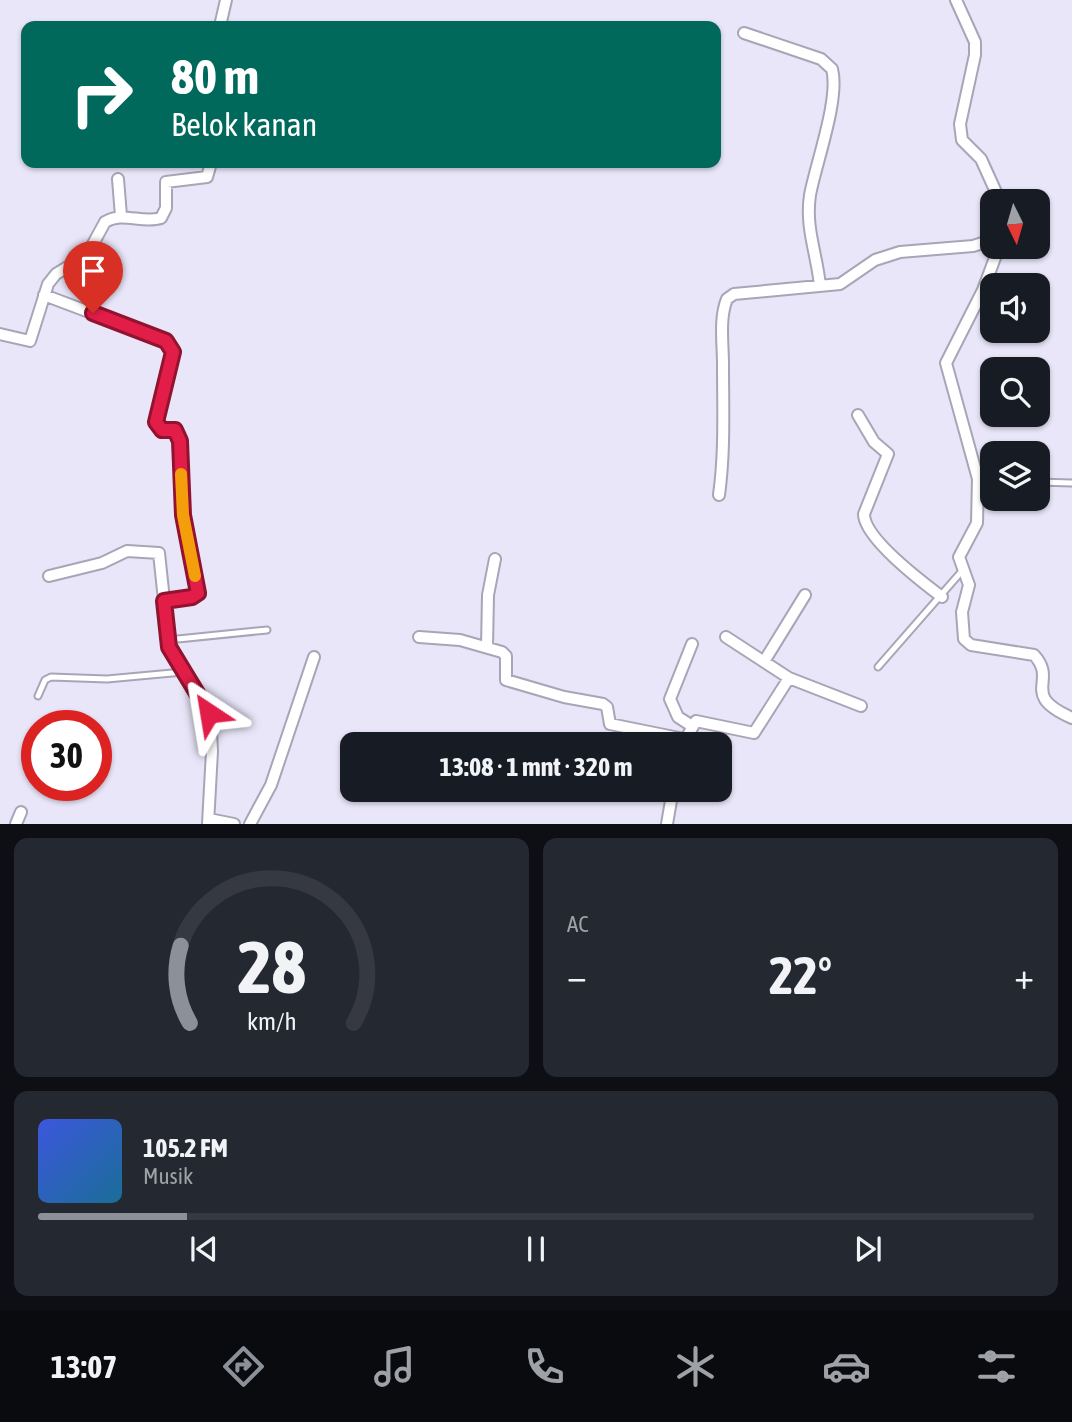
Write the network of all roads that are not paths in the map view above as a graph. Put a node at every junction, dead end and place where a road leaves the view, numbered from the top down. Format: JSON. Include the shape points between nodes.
{"nodes":[{"id":1,"x":226,"y":0,"type":"edge"},
{"id":2,"x":956,"y":0,"type":"edge"},
{"id":3,"x":221,"y":21,"type":"edge"},
{"id":4,"x":744,"y":33,"type":"dead end"},
{"id":5,"x":209,"y":168,"type":"edge"},
{"id":6,"x":118,"y":179,"type":"dead end"},
{"id":7,"x":995,"y":189,"type":"edge"},
{"id":8,"x":121,"y":216,"type":"junction"},
{"id":9,"x":980,"y":244,"type":"edge"},
{"id":10,"x":995,"y":259,"type":"edge"},
{"id":11,"x":820,"y":286,"type":"junction"},
{"id":12,"x":44,"y":295,"type":"junction"},
{"id":13,"x":0,"y":334,"type":"edge"},
{"id":14,"x":858,"y":415,"type":"dead end"},
{"id":15,"x":1050,"y":482,"type":"edge"},
{"id":16,"x":1072,"y":483,"type":"edge"},
{"id":17,"x":719,"y":495,"type":"dead end"},
{"id":18,"x":978,"y":500,"type":"joint"},
{"id":19,"x":495,"y":559,"type":"dead end"},
{"id":20,"x":964,"y":568,"type":"junction"},
{"id":21,"x":49,"y":576,"type":"dead end"},
{"id":22,"x":805,"y":595,"type":"dead end"},
{"id":23,"x":942,"y":597,"type":"junction"},
{"id":24,"x":164,"y":601,"type":"junction"},
{"id":25,"x":267,"y":630,"type":"dead end"},
{"id":26,"x":419,"y":637,"type":"dead end"},
{"id":27,"x":726,"y":637,"type":"dead end"},
{"id":28,"x":168,"y":640,"type":"junction"},
{"id":29,"x":692,"y":644,"type":"dead end"},
{"id":30,"x":487,"y":647,"type":"junction"},
{"id":31,"x":314,"y":657,"type":"dead end"},
{"id":32,"x":765,"y":660,"type":"junction"},
{"id":33,"x":878,"y":667,"type":"dead end"},
{"id":34,"x":186,"y":671,"type":"junction"},
{"id":35,"x":789,"y":678,"type":"junction"},
{"id":36,"x":38,"y":696,"type":"dead end"},
{"id":37,"x":862,"y":706,"type":"dead end"},
{"id":38,"x":1072,"y":718,"type":"edge"},
{"id":39,"x":692,"y":726,"type":"junction"},
{"id":40,"x":644,"y":732,"type":"edge"},
{"id":41,"x":688,"y":732,"type":"edge"},
{"id":42,"x":671,"y":802,"type":"edge"},
{"id":43,"x":21,"y":812,"type":"dead end"},
{"id":44,"x":208,"y":822,"type":"edge"},
{"id":45,"x":16,"y":824,"type":"edge"},
{"id":46,"x":234,"y":824,"type":"edge"},
{"id":47,"x":250,"y":824,"type":"edge"},
{"id":48,"x":667,"y":824,"type":"edge"}],
"edges":[{"from":1,"to":3,"type":"street"},
{"from":2,"to":7,"type":"street","via":[[975,55],[960,124],[962,140],[981,159]]},
{"from":4,"to":11,"type":"street","via":[[821,60],[832,69],[834,88],[808,223]]},
{"from":5,"to":8,"type":"street","via":[[206,177],[166,182],[166,208],[161,218]]},
{"from":6,"to":8,"type":"street"},
{"from":8,"to":12,"type":"street","via":[[105,222],[87,255],[56,274]]},
{"from":9,"to":11,"type":"street","via":[[901,252],[875,260],[840,284]]},
{"from":10,"to":18,"type":"street","via":[[946,363],[978,479]]},
{"from":11,"to":17,"type":"street","via":[[734,294],[727,299]]},
{"from":12,"to":13,"type":"street","via":[[30,341]]},
{"from":12,"to":24,"type":"street","via":[[172,346],[156,422],[162,430],[175,430],[180,441],[183,515],[198,593]]},
{"from":14,"to":23,"type":"street","via":[[874,442],[888,454],[864,523],[883,548]]},
{"from":15,"to":16,"type":"lane"},
{"from":18,"to":20,"type":"street","via":[[977,523],[959,557]]},
{"from":19,"to":30,"type":"street","via":[[488,595]]},
{"from":20,"to":23,"type":"lane"},
{"from":20,"to":38,"type":"street","via":[[969,585],[962,612],[964,639],[971,645],[1034,655],[1041,666],[1045,701]]},
{"from":21,"to":24,"type":"street","via":[[102,563],[127,551],[158,553]]},
{"from":22,"to":32,"type":"street"},
{"from":23,"to":33,"type":"lane"},
{"from":24,"to":28,"type":"street"},
{"from":25,"to":28,"type":"lane"},
{"from":26,"to":30,"type":"street"},
{"from":27,"to":32,"type":"street"},
{"from":28,"to":34,"type":"street"},
{"from":29,"to":39,"type":"street","via":[[670,699],[678,717]]},
{"from":30,"to":40,"type":"street","via":[[506,656],[506,680],[603,704],[610,724]]},
{"from":31,"to":47,"type":"street","via":[[271,785]]},
{"from":32,"to":35,"type":"street"},
{"from":34,"to":36,"type":"lane","via":[[107,679],[51,677]]},
{"from":34,"to":44,"type":"street","via":[[209,713]]},
{"from":35,"to":37,"type":"street"},
{"from":35,"to":39,"type":"street","via":[[754,733],[696,721]]},
{"from":39,"to":41,"type":"street"},
{"from":42,"to":48,"type":"street"},
{"from":43,"to":45,"type":"street"},
{"from":44,"to":46,"type":"street"}]}
